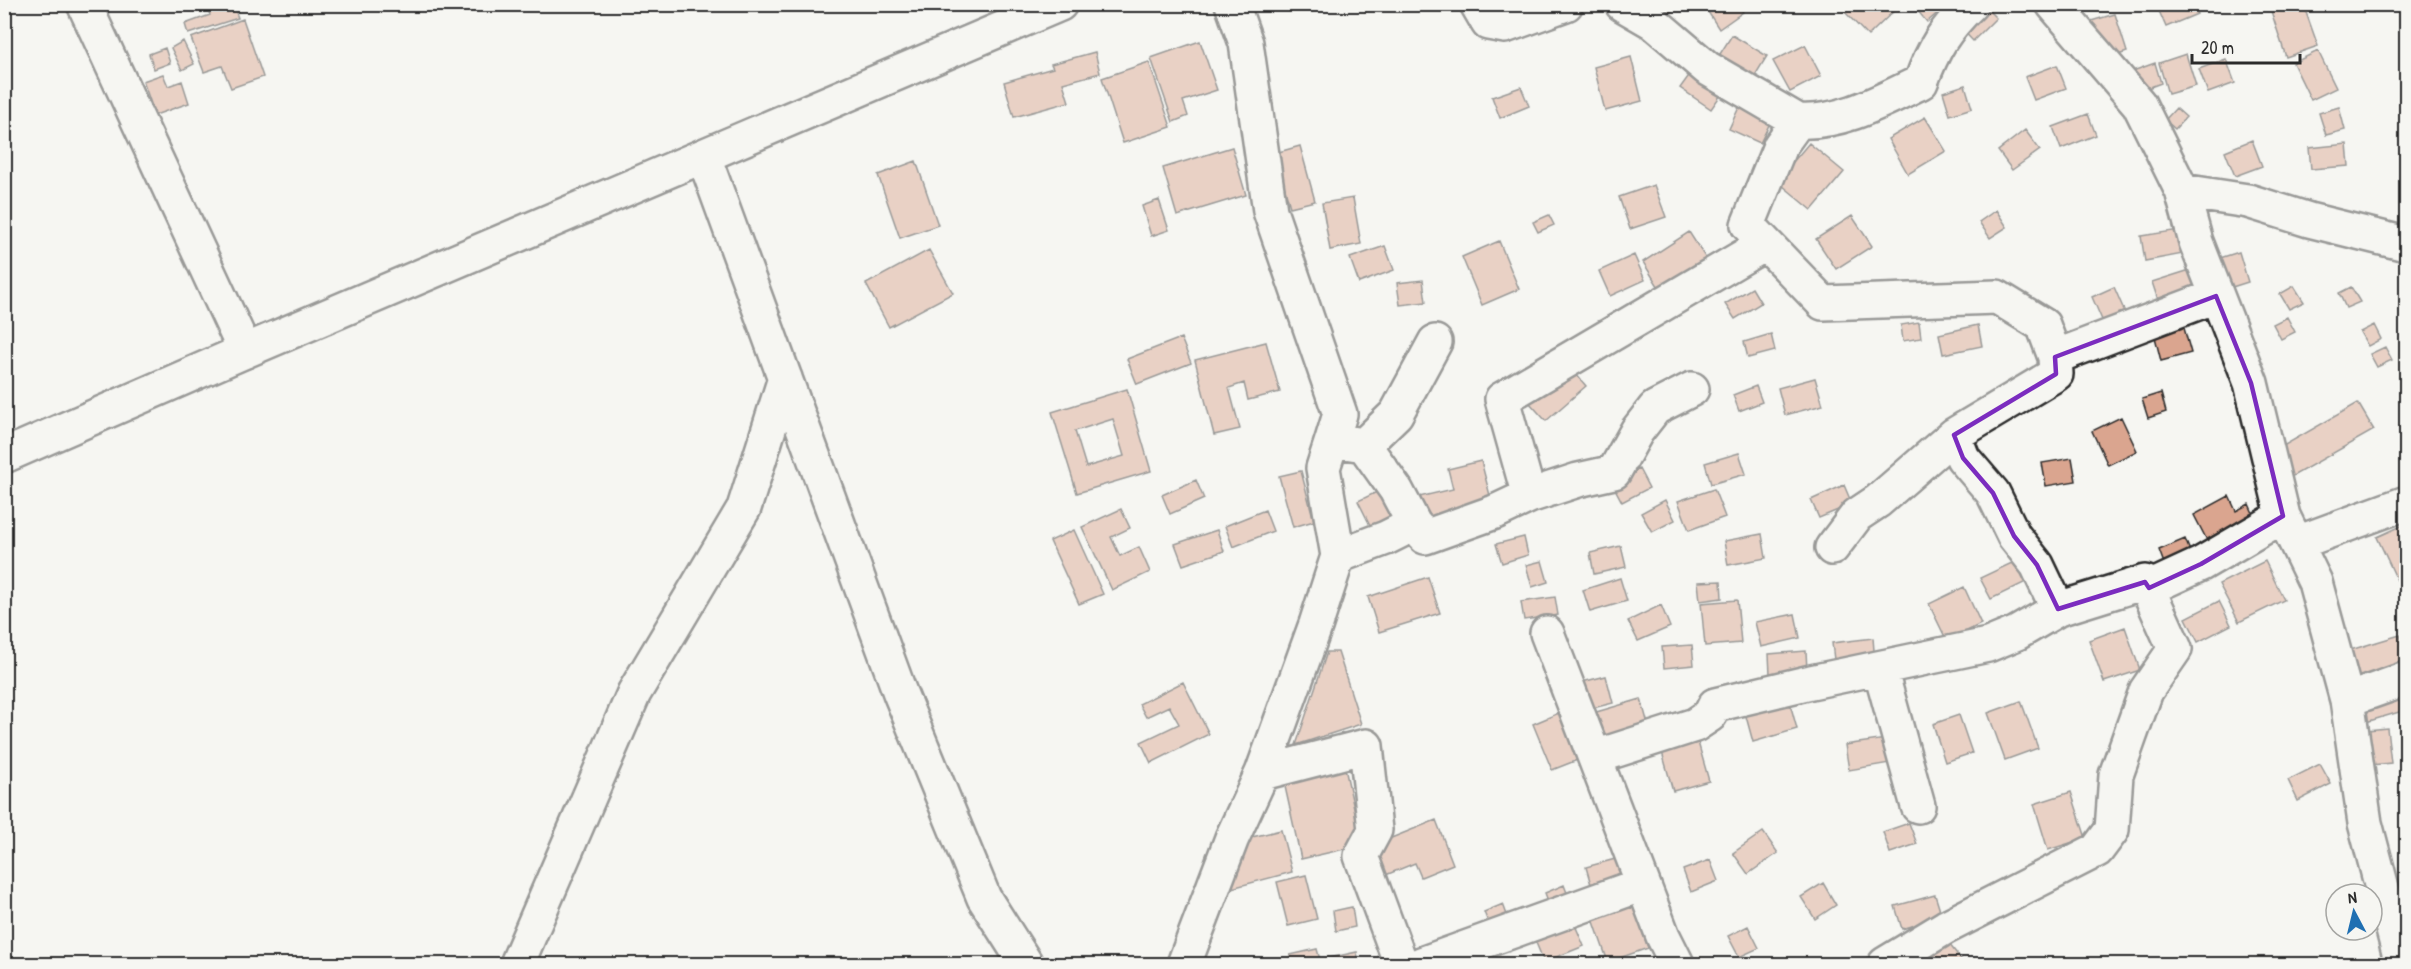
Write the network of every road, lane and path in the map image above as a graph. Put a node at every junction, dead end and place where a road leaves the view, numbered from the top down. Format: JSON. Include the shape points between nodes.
{"nodes":[{"id":1,"x":84,"y":4,"type":"edge"},
{"id":2,"x":1060,"y":4,"type":"edge"},
{"id":3,"x":1232,"y":4,"type":"edge"},
{"id":4,"x":1477,"y":4,"type":"edge"},
{"id":5,"x":1566,"y":4,"type":"edge"},
{"id":6,"x":1622,"y":4,"type":"edge"},
{"id":7,"x":1971,"y":4,"type":"edge"},
{"id":8,"x":2053,"y":4,"type":"edge"},
{"id":9,"x":1798,"y":121,"type":"junction"},
{"id":10,"x":704,"y":158,"type":"junction"},
{"id":11,"x":2182,"y":191,"type":"junction"},
{"id":12,"x":1764,"y":244,"type":"junction"},
{"id":13,"x":2406,"y":244,"type":"edge"},
{"id":14,"x":2216,"y":296,"type":"junction"},
{"id":15,"x":1436,"y":342,"type":"dead end"},
{"id":16,"x":245,"y":351,"type":"junction"},
{"id":17,"x":2055,"y":357,"type":"junction"},
{"id":18,"x":785,"y":378,"type":"junction"},
{"id":19,"x":1692,"y":389,"type":"dead end"},
{"id":20,"x":1954,"y":435,"type":"junction"},
{"id":21,"x":1332,"y":440,"type":"junction"},
{"id":22,"x":1364,"y":445,"type":"junction"},
{"id":23,"x":4,"y":456,"type":"edge"},
{"id":24,"x":1529,"y":496,"type":"junction"},
{"id":25,"x":2406,"y":503,"type":"edge"},
{"id":26,"x":1414,"y":524,"type":"junction"},
{"id":27,"x":2290,"y":530,"type":"junction"},
{"id":28,"x":1832,"y":548,"type":"dead end"},
{"id":29,"x":1338,"y":556,"type":"junction"},
{"id":30,"x":2149,"y":588,"type":"junction"},
{"id":31,"x":2058,"y":609,"type":"junction"},
{"id":32,"x":1548,"y":633,"type":"dead end"},
{"id":33,"x":1880,"y":668,"type":"junction"},
{"id":34,"x":2406,"y":679,"type":"edge"},
{"id":35,"x":2347,"y":700,"type":"junction"},
{"id":36,"x":1595,"y":757,"type":"junction"},
{"id":37,"x":1262,"y":772,"type":"junction"},
{"id":38,"x":1918,"y":806,"type":"dead end"},
{"id":39,"x":1643,"y":884,"type":"junction"},
{"id":40,"x":517,"y":964,"type":"edge"},
{"id":41,"x":1026,"y":964,"type":"edge"},
{"id":42,"x":1184,"y":964,"type":"edge"},
{"id":43,"x":1401,"y":964,"type":"edge"},
{"id":44,"x":1421,"y":964,"type":"edge"},
{"id":45,"x":1677,"y":964,"type":"edge"},
{"id":46,"x":1885,"y":964,"type":"edge"},
{"id":47,"x":2402,"y":964,"type":"edge"}],
"edges":[{"from":1,"to":16,"type":"street"},
{"from":2,"to":10,"type":"street"},
{"from":3,"to":21,"type":"street","via":[[1246,43],[1270,211],[1340,414]]},
{"from":4,"to":5,"type":"street","via":[[1488,23],[1505,26]]},
{"from":6,"to":9,"type":"street","via":[[1653,22],[1707,68]]},
{"from":7,"to":9,"type":"street","via":[[1952,22],[1931,53],[1921,82],[1861,110],[1819,122]]},
{"from":8,"to":11,"type":"street","via":[[2139,104]]},
{"from":9,"to":12,"type":"street","via":[[1780,146],[1748,225]]},
{"from":10,"to":16,"type":"street"},
{"from":10,"to":18,"type":"street"},
{"from":11,"to":13,"type":"street","via":[[2248,201]]},
{"from":11,"to":14,"type":"street"},
{"from":12,"to":17,"type":"street","via":[[1823,303],[1997,297],[2043,325]]},
{"from":12,"to":24,"type":"street","via":[[1502,399]]},
{"from":14,"to":17,"type":"street"},
{"from":14,"to":27,"type":"street","via":[[2251,383]]},
{"from":15,"to":22,"type":"street","via":[[1396,414]]},
{"from":16,"to":23,"type":"street"},
{"from":17,"to":20,"type":"street","via":[[2056,374]]},
{"from":18,"to":40,"type":"street","via":[[744,508],[634,693]]},
{"from":18,"to":41,"type":"street","via":[[900,693],[979,888]]},
{"from":19,"to":24,"type":"street","via":[[1655,408],[1614,472]]},
{"from":20,"to":28,"type":"street","via":[[1857,515]]},
{"from":20,"to":31,"type":"street","via":[[1963,458],[1993,494],[2014,536],[2037,565]]},
{"from":21,"to":22,"type":"street"},
{"from":21,"to":29,"type":"street","via":[[1323,468]]},
{"from":22,"to":26,"type":"street"},
{"from":24,"to":26,"type":"street","via":[[1425,537]]},
{"from":25,"to":27,"type":"street"},
{"from":26,"to":29,"type":"street"},
{"from":27,"to":30,"type":"street"},
{"from":27,"to":35,"type":"street","via":[[2315,582]]},
{"from":29,"to":37,"type":"street"},
{"from":30,"to":31,"type":"street","via":[[2145,582]]},
{"from":30,"to":46,"type":"street","via":[[2175,649],[2146,691],[2116,775],[2112,830],[2097,850],[1946,927]]},
{"from":31,"to":33,"type":"street","via":[[1988,645]]},
{"from":32,"to":36,"type":"street"},
{"from":33,"to":36,"type":"street","via":[[1715,705],[1710,715],[1695,725]]},
{"from":33,"to":38,"type":"street"},
{"from":34,"to":35,"type":"street"},
{"from":35,"to":47,"type":"street","via":[[2365,823]]},
{"from":36,"to":39,"type":"street"},
{"from":37,"to":42,"type":"street"},
{"from":37,"to":43,"type":"street","via":[[1366,746],[1375,830],[1361,856]]},
{"from":39,"to":44,"type":"street"},
{"from":39,"to":45,"type":"street"}]}
